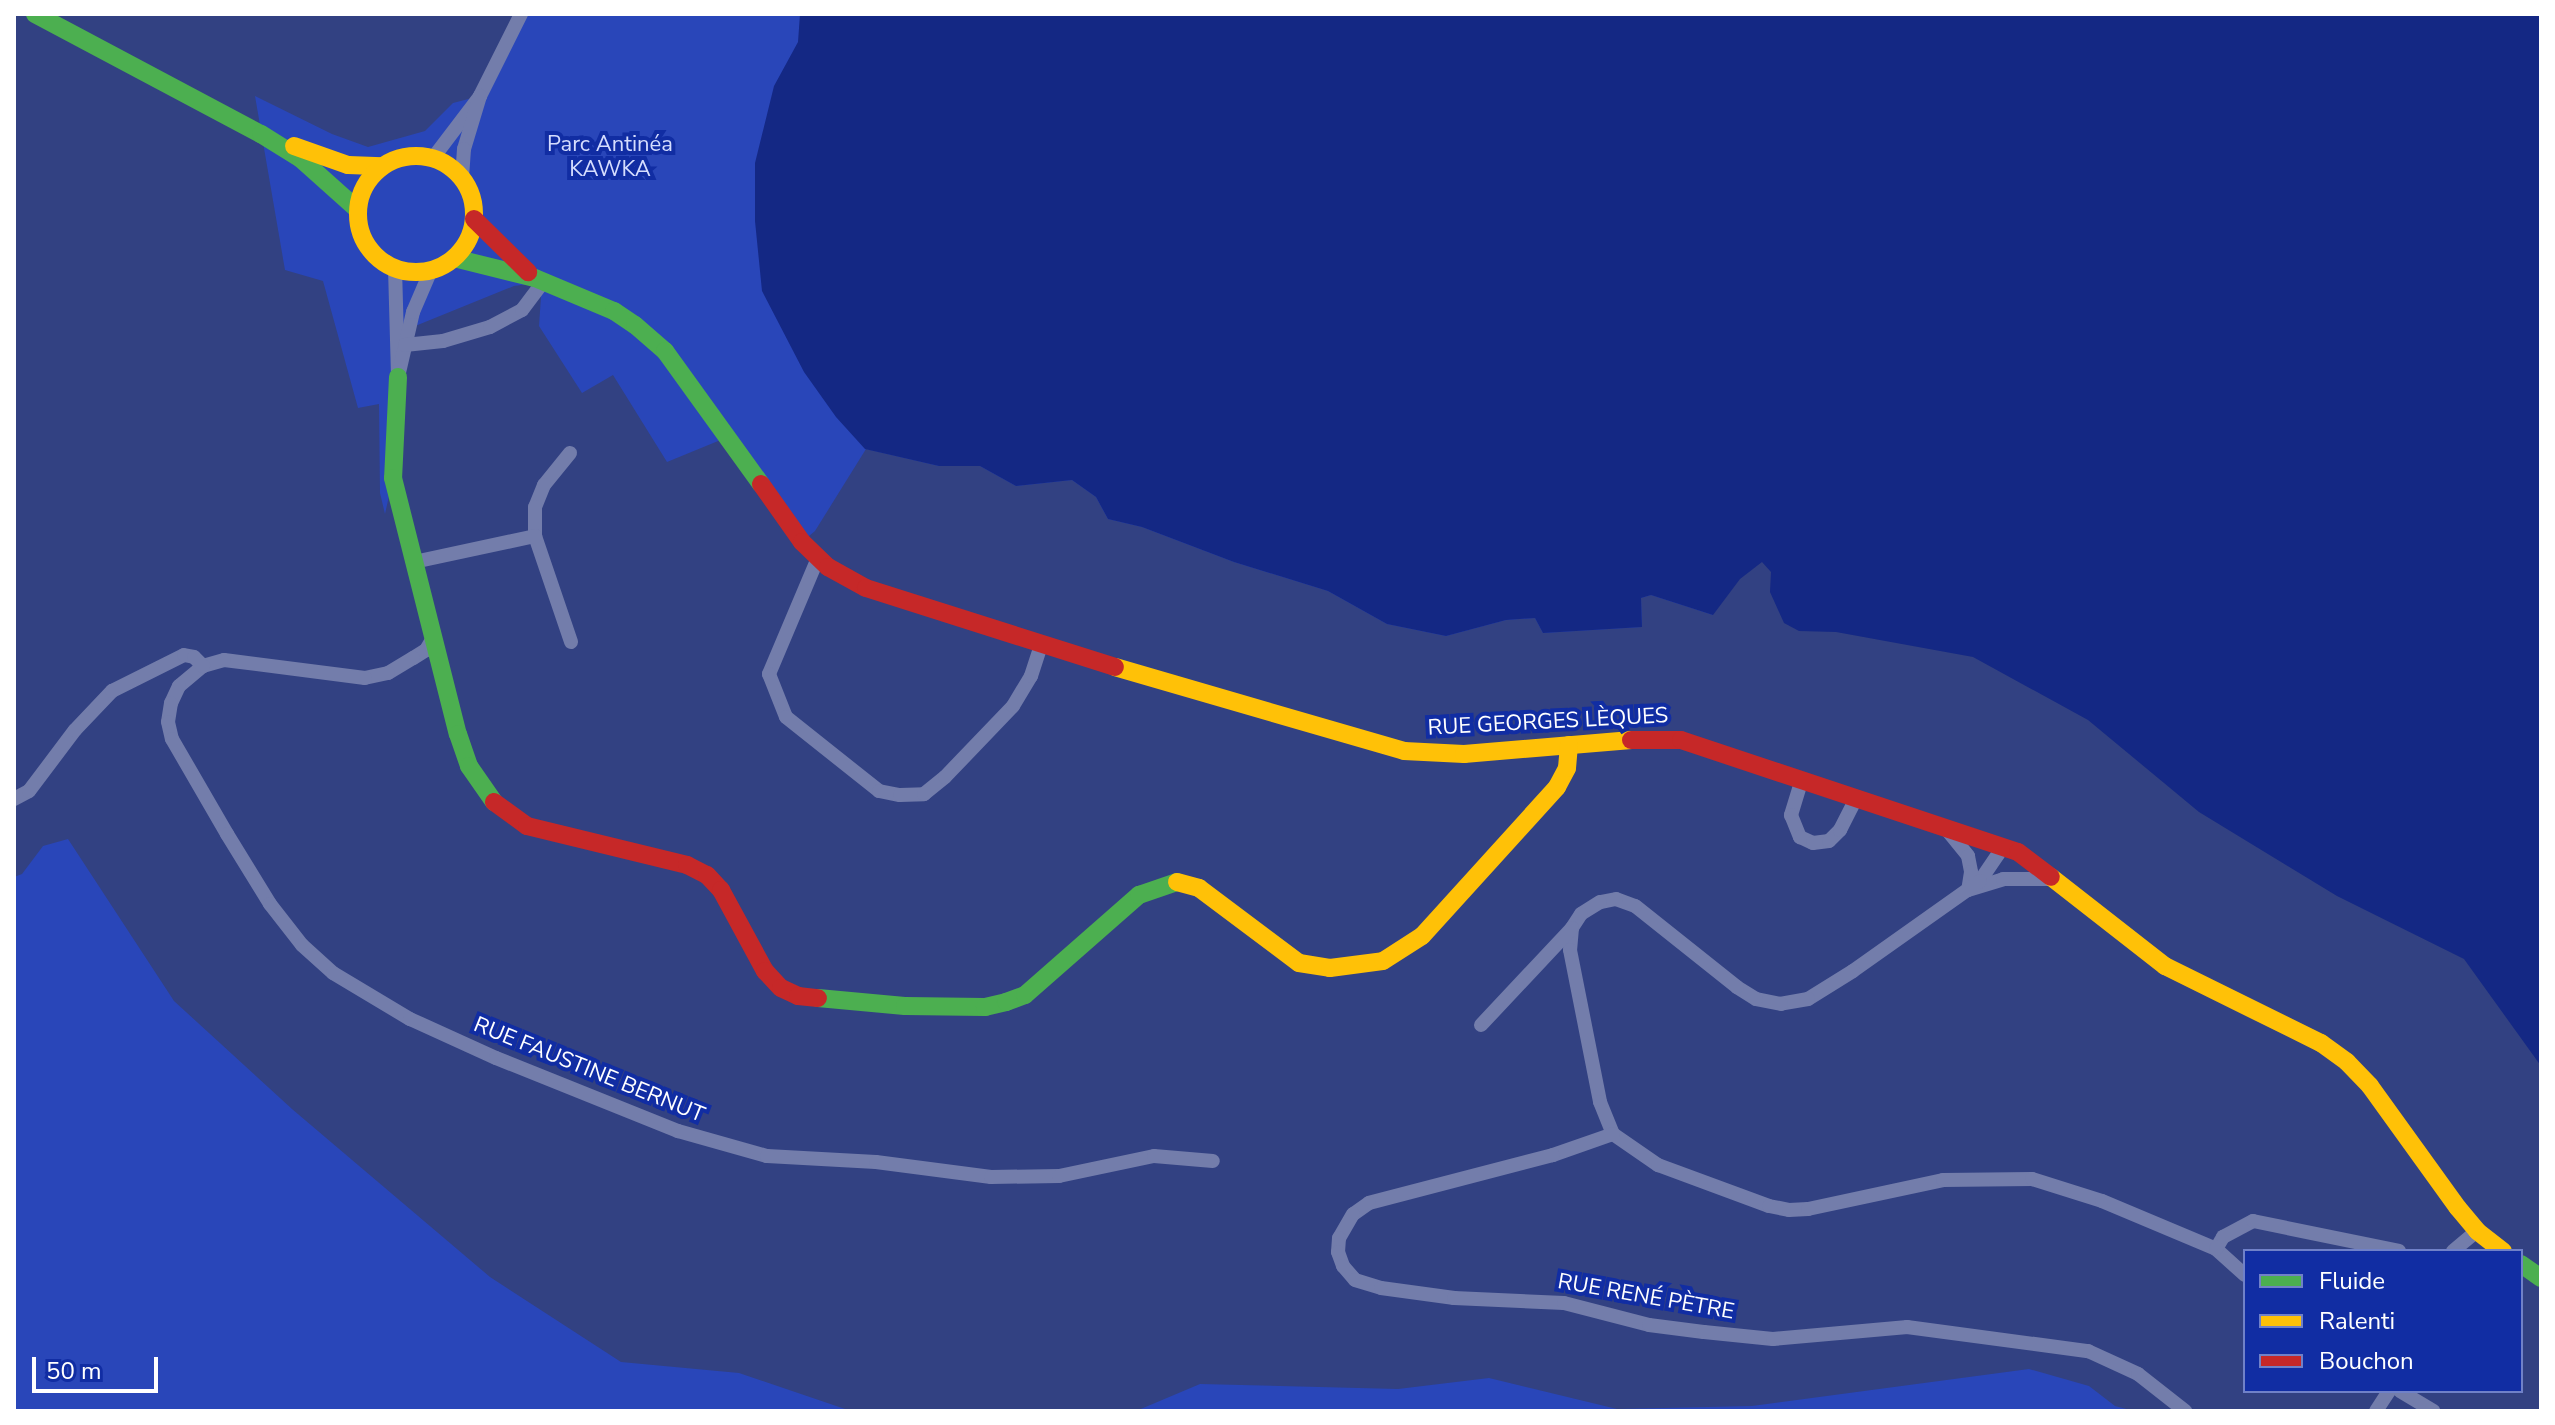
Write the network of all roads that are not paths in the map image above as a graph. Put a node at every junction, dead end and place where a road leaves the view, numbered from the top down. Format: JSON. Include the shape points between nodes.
{"nodes":[{"id":1,"x":35,"y":14,"type":"edge"},
{"id":2,"x":517,"y":15,"type":"edge"},
{"id":3,"x":480,"y":96,"type":"junction"},
{"id":4,"x":261,"y":134,"type":"junction"},
{"id":5,"x":433,"y":158,"type":"junction"},
{"id":6,"x":382,"y":166,"type":"junction"},
{"id":7,"x":462,"y":178,"type":"junction"},
{"id":8,"x":357,"y":209,"type":"junction"},
{"id":9,"x":474,"y":219,"type":"junction"},
{"id":10,"x":454,"y":258,"type":"junction"},
{"id":11,"x":395,"y":268,"type":"junction"},
{"id":12,"x":431,"y":270,"type":"junction"},
{"id":13,"x":539,"y":280,"type":"junction"},
{"id":14,"x":405,"y":345,"type":"junction"},
{"id":15,"x":398,"y":377,"type":"junction"},
{"id":16,"x":570,"y":453,"type":"dead end"},
{"id":17,"x":535,"y":536,"type":"junction"},
{"id":18,"x":818,"y":558,"type":"junction"},
{"id":19,"x":414,"y":562,"type":"junction"},
{"id":20,"x":433,"y":638,"type":"junction"},
{"id":21,"x":571,"y":642,"type":"dead end"},
{"id":22,"x":1042,"y":643,"type":"junction"},
{"id":23,"x":203,"y":666,"type":"junction"},
{"id":24,"x":1569,"y":745,"type":"junction"},
{"id":25,"x":1802,"y":779,"type":"junction"},
{"id":26,"x":1856,"y":798,"type":"junction"},
{"id":27,"x":14,"y":799,"type":"edge"},
{"id":28,"x":1945,"y":828,"type":"junction"},
{"id":29,"x":2003,"y":847,"type":"junction"},
{"id":30,"x":2054,"y":879,"type":"junction"},
{"id":31,"x":1968,"y":890,"type":"junction"},
{"id":32,"x":1572,"y":928,"type":"junction"},
{"id":33,"x":1481,"y":1025,"type":"dead end"},
{"id":34,"x":1613,"y":1134,"type":"junction"},
{"id":35,"x":1213,"y":1161,"type":"dead end"},
{"id":36,"x":2477,"y":1231,"type":"junction"},
{"id":37,"x":2216,"y":1249,"type":"junction"},
{"id":38,"x":2389,"y":1249,"type":"edge"},
{"id":39,"x":2455,"y":1249,"type":"edge"},
{"id":40,"x":2500,"y":1249,"type":"edge"},
{"id":41,"x":2523,"y":1265,"type":"edge"},
{"id":42,"x":2243,"y":1273,"type":"edge"},
{"id":43,"x":2541,"y":1278,"type":"edge"},
{"id":44,"x":2388,"y":1393,"type":"edge"},
{"id":45,"x":2403,"y":1393,"type":"edge"},
{"id":46,"x":2185,"y":1411,"type":"edge"},
{"id":47,"x":2376,"y":1411,"type":"edge"},
{"id":48,"x":2433,"y":1411,"type":"edge"}],
"edges":[{"from":1,"to":4,"type":"main road"},
{"from":2,"to":3,"type":"street"},
{"from":3,"to":5,"type":"street"},
{"from":3,"to":7,"type":"street","via":[[464,149]]},
{"from":4,"to":6,"type":"main road","via":[[348,165]]},
{"from":4,"to":8,"type":"main road","via":[[301,159]]},
{"from":5,"to":6,"type":"main road","via":[[406,157]]},
{"from":5,"to":7,"type":"main road"},
{"from":6,"to":8,"type":"main road","via":[[365,185]]},
{"from":7,"to":9,"type":"main road"},
{"from":8,"to":11,"type":"main road","via":[[366,245]]},
{"from":9,"to":10,"type":"main road","via":[[468,240]]},
{"from":9,"to":13,"type":"main road","name":"RUE GEORGES LÈQUES"},
{"from":10,"to":12,"type":"main road"},
{"from":10,"to":13,"type":"main road","name":"RUE GEORGES LÈQUES"},
{"from":11,"to":12,"type":"main road"},
{"from":11,"to":15,"type":"street"},
{"from":12,"to":14,"type":"street"},
{"from":13,"to":14,"type":"street","via":[[522,310],[490,327]]},
{"from":13,"to":18,"type":"main road","name":"RUE GEORGES LÈQUES","via":[[614,311],[665,351],[779,513]]},
{"from":14,"to":15,"type":"street"},
{"from":15,"to":19,"type":"main road","via":[[393,478]]},
{"from":16,"to":17,"type":"street","via":[[544,485],[535,507]]},
{"from":17,"to":19,"type":"street"},
{"from":17,"to":21,"type":"street"},
{"from":18,"to":22,"type":"main road","name":"RUE GEORGES LÈQUES","via":[[866,588]]},
{"from":18,"to":22,"type":"street","via":[[769,674],[786,717],[879,791],[924,794],[945,777],[1013,706]]},
{"from":19,"to":20,"type":"main road"},
{"from":20,"to":23,"type":"street","via":[[426,650],[388,673],[365,678],[244,661]]},
{"from":20,"to":24,"type":"main road","via":[[469,766],[503,812],[552,835],[687,865],[707,875],[721,890],[765,971],[781,988],[819,1001],[985,1007],[1006,1002],[1025,995],[1139,895],[1172,881],[1199,888],[1299,963],[1330,968],[1383,961],[1422,936],[1557,787],[1569,761]]},
{"from":22,"to":24,"type":"main road","name":"RUE GEORGES LÈQUES","via":[[1404,751],[1464,754]]},
{"from":23,"to":27,"type":"street","via":[[184,655],[112,691],[29,791]]},
{"from":23,"to":35,"type":"street","name":"RUE FAUSTINE BERNUT","via":[[179,686],[168,722],[172,739],[227,834],[302,945],[333,973],[410,1019],[598,1101],[719,1145],[767,1156],[876,1162],[991,1177],[1059,1176],[1154,1156]]},
{"from":24,"to":25,"type":"main road","name":"RUE GEORGES LÈQUES","via":[[1667,738]]},
{"from":25,"to":26,"type":"main road","name":"RUE GEORGES LÈQUES"},
{"from":25,"to":26,"type":"street","via":[[1791,815],[1800,837],[1813,843],[1829,841],[1840,830]]},
{"from":26,"to":28,"type":"main road","name":"RUE GEORGES LÈQUES"},
{"from":28,"to":29,"type":"main road","name":"RUE GEORGES LÈQUES"},
{"from":28,"to":31,"type":"street","via":[[1968,856]]},
{"from":29,"to":30,"type":"main road","name":"RUE GEORGES LÈQUES"},
{"from":29,"to":31,"type":"street"},
{"from":30,"to":31,"type":"street","via":[[2003,879]]},
{"from":30,"to":36,"type":"main road","name":"RUE GEORGES LÈQUES","via":[[2165,966],[2321,1043],[2347,1062]]},
{"from":31,"to":32,"type":"street","via":[[1827,988],[1808,999],[1781,1004],[1756,999],[1737,987],[1635,906],[1616,899],[1581,914]]},
{"from":32,"to":33,"type":"street"},
{"from":32,"to":34,"type":"street","via":[[1570,950],[1589,1051]]},
{"from":34,"to":37,"type":"street","via":[[1658,1165],[1769,1206],[1808,1209],[1943,1180],[2032,1179],[2102,1201]]},
{"from":34,"to":46,"type":"street","name":"RUE RENÉ PÈTRE","via":[[1369,1203],[1353,1214],[1339,1238],[1338,1252],[1355,1280],[1381,1288],[1454,1298],[1564,1303],[1649,1325],[1773,1339],[1907,1327],[2088,1351],[2138,1374]]},
{"from":36,"to":39,"type":"street"},
{"from":36,"to":40,"type":"main road","name":"RUE GEORGES LÈQUES"},
{"from":37,"to":38,"type":"street","via":[[2223,1237],[2253,1221]]},
{"from":37,"to":42,"type":"street"},
{"from":41,"to":43,"type":"main road"},
{"from":44,"to":47,"type":"street"},
{"from":45,"to":48,"type":"street"}]}
